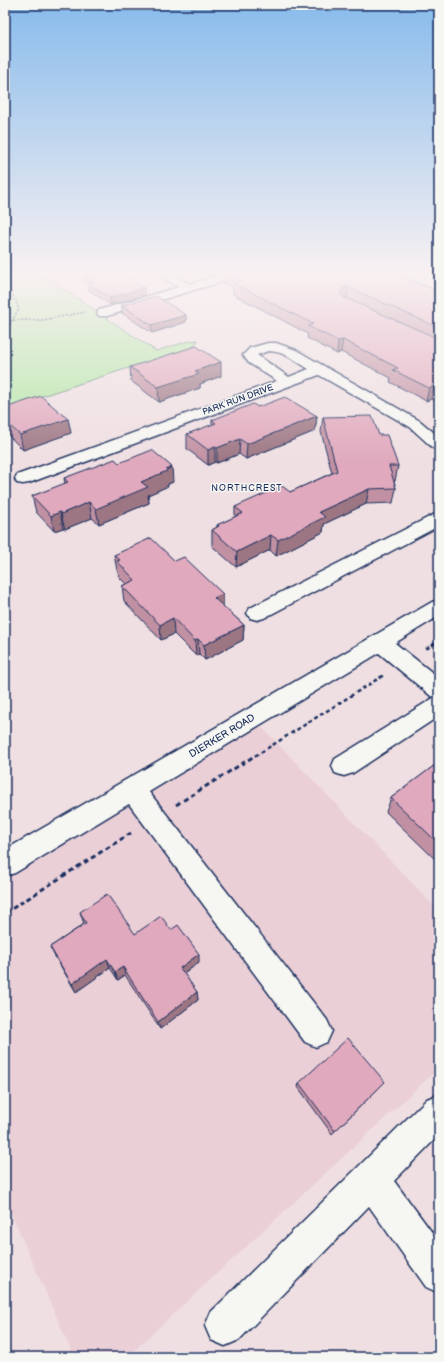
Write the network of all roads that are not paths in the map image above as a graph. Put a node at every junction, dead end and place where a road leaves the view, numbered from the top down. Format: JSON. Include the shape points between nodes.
{"nodes":[{"id":1,"x":320,"y":370,"type":"junction"},
{"id":2,"x":288,"y":382,"type":"junction"},
{"id":3,"x":439,"y":445,"type":"edge"},
{"id":4,"x":24,"y":479,"type":"dead end"},
{"id":5,"x":439,"y":519,"type":"edge"},
{"id":6,"x":439,"y":607,"type":"edge"},
{"id":7,"x":257,"y":612,"type":"dead end"},
{"id":8,"x":380,"y":642,"type":"junction"},
{"id":9,"x":439,"y":690,"type":"edge"},
{"id":10,"x":439,"y":705,"type":"edge"},
{"id":11,"x":344,"y":766,"type":"dead end"},
{"id":12,"x":132,"y":789,"type":"junction"},
{"id":13,"x":5,"y":864,"type":"edge"},
{"id":14,"x":316,"y":1031,"type":"dead end"},
{"id":15,"x":439,"y":1111,"type":"edge"},
{"id":16,"x":371,"y":1179,"type":"junction"},
{"id":17,"x":439,"y":1274,"type":"edge"},
{"id":18,"x":225,"y":1326,"type":"dead end"}],
"edges":[{"from":1,"to":2,"type":"street","name":"PARK RUN DRIVE"},
{"from":1,"to":2,"type":"street","via":[[274,346],[266,346],[252,352],[250,355],[254,360]]},
{"from":1,"to":3,"type":"street","via":[[415,424]]},
{"from":2,"to":4,"type":"street","name":"PARK RUN DRIVE"},
{"from":5,"to":7,"type":"street"},
{"from":6,"to":8,"type":"street","name":"DIERKER ROAD"},
{"from":8,"to":9,"type":"street"},
{"from":8,"to":12,"type":"street","name":"DIERKER ROAD"},
{"from":10,"to":11,"type":"street"},
{"from":12,"to":13,"type":"street","name":"DIERKER ROAD"},
{"from":12,"to":14,"type":"street"},
{"from":15,"to":16,"type":"street"},
{"from":16,"to":17,"type":"street"},
{"from":16,"to":18,"type":"street"}]}
